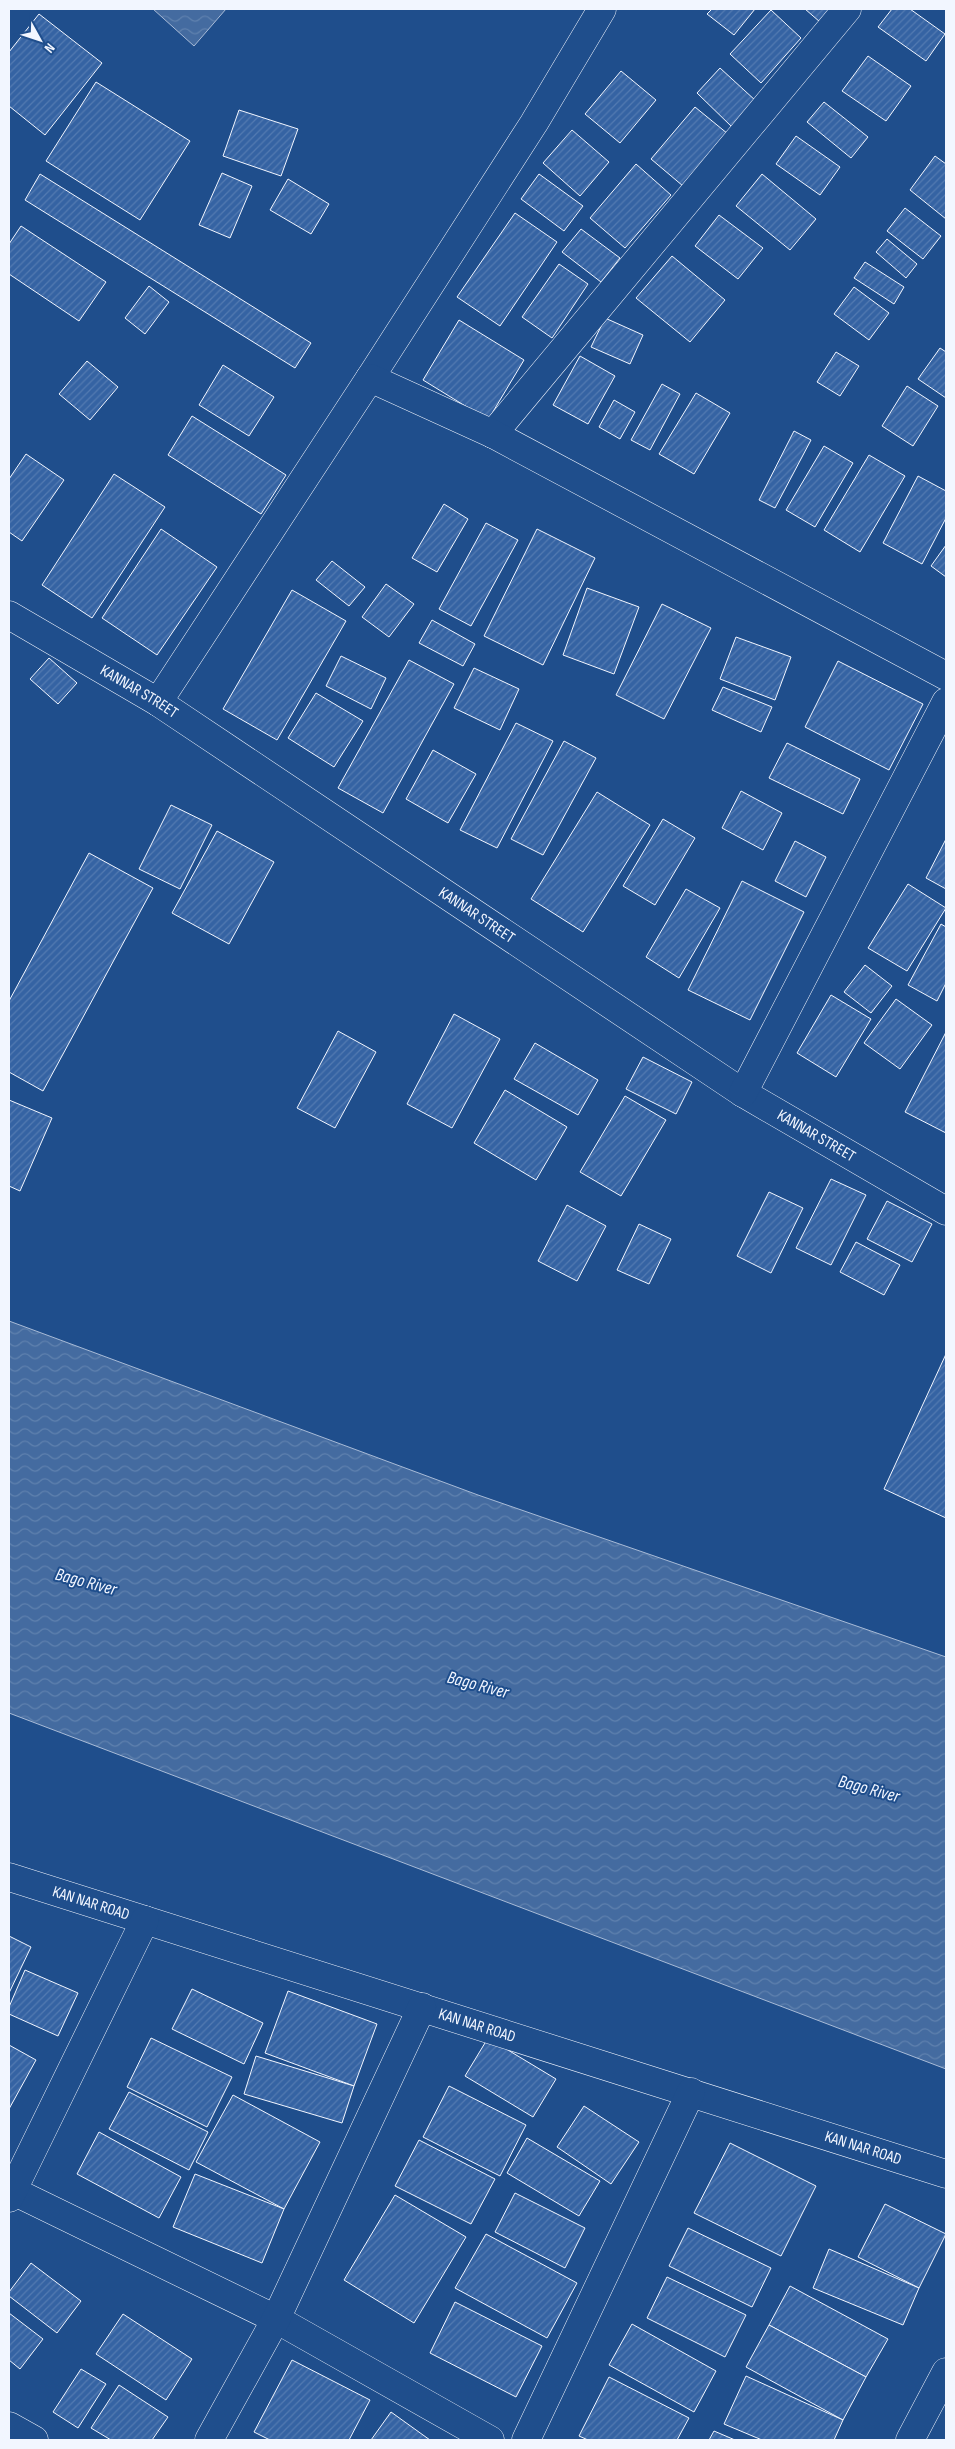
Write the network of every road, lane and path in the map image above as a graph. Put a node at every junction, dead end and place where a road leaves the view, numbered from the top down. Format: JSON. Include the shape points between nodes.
{"nodes":[{"id":1,"x":602,"y":9,"type":"edge"},
{"id":2,"x":847,"y":9,"type":"edge"},
{"id":3,"x":370,"y":378,"type":"junction"},
{"id":4,"x":493,"y":434,"type":"junction"},
{"id":5,"x":9,"y":615,"type":"edge"},
{"id":6,"x":946,"y":676,"type":"edge"},
{"id":7,"x":158,"y":702,"type":"junction"},
{"id":8,"x":946,"y":702,"type":"edge"},
{"id":9,"x":743,"y":1093,"type":"junction"},
{"id":10,"x":946,"y":1211,"type":"edge"},
{"id":11,"x":9,"y":1877,"type":"edge"},
{"id":12,"x":146,"y":1920,"type":"junction"},
{"id":13,"x":422,"y":2007,"type":"junction"},
{"id":14,"x":690,"y":2092,"type":"junction"},
{"id":15,"x":946,"y":2174,"type":"edge"},
{"id":16,"x":11,"y":2195,"type":"edge"},
{"id":17,"x":276,"y":2319,"type":"junction"},
{"id":18,"x":946,"y":2372,"type":"edge"},
{"id":19,"x":9,"y":2426,"type":"edge"},
{"id":20,"x":34,"y":2440,"type":"edge"},
{"id":21,"x":209,"y":2440,"type":"edge"},
{"id":22,"x":490,"y":2440,"type":"edge"},
{"id":23,"x":526,"y":2440,"type":"edge"},
{"id":24,"x":910,"y":2440,"type":"edge"}],
"edges":[{"from":1,"to":3,"type":"street","via":[[534,123]]},
{"from":2,"to":4,"type":"street"},
{"from":3,"to":4,"type":"street"},
{"from":3,"to":7,"type":"street"},
{"from":4,"to":6,"type":"street"},
{"from":5,"to":7,"type":"street","name":"KANNAR STREET"},
{"from":7,"to":9,"type":"street","name":"KANNAR STREET"},
{"from":8,"to":9,"type":"street"},
{"from":9,"to":10,"type":"street","name":"KANNAR STREET"},
{"from":11,"to":12,"type":"street","name":"KAN NAR ROAD"},
{"from":12,"to":13,"type":"street","name":"KAN NAR ROAD"},
{"from":12,"to":16,"type":"street"},
{"from":13,"to":14,"type":"street","name":"KAN NAR ROAD"},
{"from":13,"to":17,"type":"street"},
{"from":14,"to":15,"type":"street","name":"KAN NAR ROAD"},
{"from":14,"to":23,"type":"street"},
{"from":16,"to":17,"type":"street"},
{"from":17,"to":21,"type":"street"},
{"from":17,"to":22,"type":"street"},
{"from":18,"to":24,"type":"street"},
{"from":19,"to":20,"type":"street"}]}
